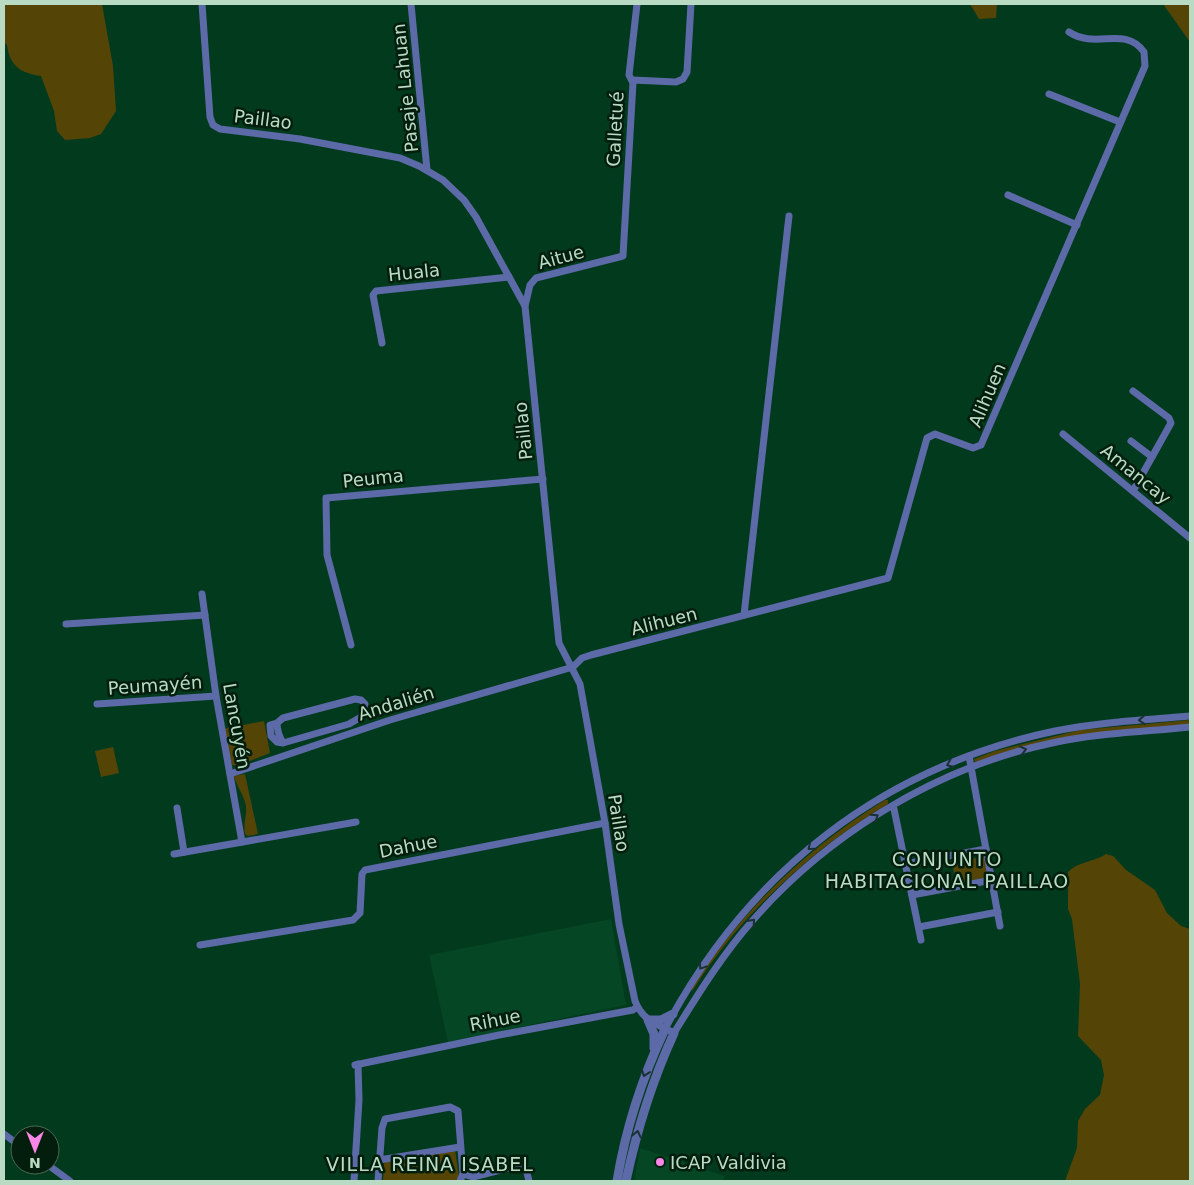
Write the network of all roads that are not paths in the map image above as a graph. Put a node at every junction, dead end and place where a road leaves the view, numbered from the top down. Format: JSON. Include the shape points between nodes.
{"nodes":[{"id":1,"x":202,"y":4,"type":"edge"},
{"id":2,"x":412,"y":4,"type":"edge"},
{"id":3,"x":637,"y":4,"type":"edge"},
{"id":4,"x":692,"y":4,"type":"edge"},
{"id":5,"x":1069,"y":32,"type":"dead end"},
{"id":6,"x":632,"y":80,"type":"junction"},
{"id":7,"x":1049,"y":94,"type":"dead end"},
{"id":8,"x":1120,"y":122,"type":"junction"},
{"id":9,"x":428,"y":170,"type":"junction"},
{"id":10,"x":1008,"y":195,"type":"dead end"},
{"id":11,"x":789,"y":216,"type":"dead end"},
{"id":12,"x":1077,"y":225,"type":"junction"},
{"id":13,"x":623,"y":256,"type":"joint"},
{"id":14,"x":509,"y":277,"type":"junction"},
{"id":15,"x":525,"y":306,"type":"junction"},
{"id":16,"x":382,"y":343,"type":"dead end"},
{"id":17,"x":1133,"y":391,"type":"dead end"},
{"id":18,"x":1063,"y":434,"type":"dead end"},
{"id":19,"x":1131,"y":441,"type":"dead end"},
{"id":20,"x":1152,"y":457,"type":"junction"},
{"id":21,"x":543,"y":479,"type":"junction"},
{"id":22,"x":1133,"y":490,"type":"junction"},
{"id":23,"x":1190,"y":538,"type":"edge"},
{"id":24,"x":202,"y":594,"type":"dead end"},
{"id":25,"x":205,"y":615,"type":"junction"},
{"id":26,"x":744,"y":615,"type":"junction"},
{"id":27,"x":66,"y":624,"type":"dead end"},
{"id":28,"x":351,"y":644,"type":"dead end"},
{"id":29,"x":573,"y":667,"type":"junction"},
{"id":30,"x":216,"y":696,"type":"junction"},
{"id":31,"x":97,"y":704,"type":"dead end"},
{"id":32,"x":363,"y":714,"type":"junction"},
{"id":33,"x":1190,"y":716,"type":"edge"},
{"id":34,"x":367,"y":727,"type":"junction"},
{"id":35,"x":1190,"y":727,"type":"edge"},
{"id":36,"x":969,"y":756,"type":"junction"},
{"id":37,"x":972,"y":768,"type":"junction"},
{"id":38,"x":230,"y":774,"type":"junction"},
{"id":39,"x":888,"y":794,"type":"junction"},
{"id":40,"x":894,"y":807,"type":"junction"},
{"id":41,"x":177,"y":808,"type":"dead end"},
{"id":42,"x":356,"y":822,"type":"dead end"},
{"id":43,"x":605,"y":823,"type":"junction"},
{"id":44,"x":242,"y":842,"type":"junction"},
{"id":45,"x":986,"y":849,"type":"junction"},
{"id":46,"x":184,"y":852,"type":"junction"},
{"id":47,"x":174,"y":854,"type":"dead end"},
{"id":48,"x":905,"y":864,"type":"junction"},
{"id":49,"x":992,"y":880,"type":"junction"},
{"id":50,"x":912,"y":895,"type":"junction"},
{"id":51,"x":998,"y":912,"type":"junction"},
{"id":52,"x":1000,"y":926,"type":"dead end"},
{"id":53,"x":919,"y":927,"type":"junction"},
{"id":54,"x":921,"y":940,"type":"dead end"},
{"id":55,"x":200,"y":944,"type":"dead end"},
{"id":56,"x":637,"y":1007,"type":"junction"},
{"id":57,"x":673,"y":1014,"type":"junction"},
{"id":58,"x":648,"y":1020,"type":"junction"},
{"id":59,"x":665,"y":1029,"type":"junction"},
{"id":60,"x":674,"y":1033,"type":"junction"},
{"id":61,"x":654,"y":1053,"type":"junction"},
{"id":62,"x":460,"y":1147,"type":"junction"},
{"id":63,"x":379,"y":1160,"type":"junction"},
{"id":64,"x":462,"y":1178,"type":"edge"},
{"id":65,"x":354,"y":1181,"type":"edge"},
{"id":66,"x":378,"y":1181,"type":"edge"},
{"id":67,"x":529,"y":1181,"type":"edge"},
{"id":68,"x":617,"y":1181,"type":"edge"},
{"id":69,"x":626,"y":1181,"type":"edge"}],
"edges":[{"from":1,"to":9,"type":"street","name":"Paillao","via":[[210,118],[216,127],[390,156]]},
{"from":2,"to":9,"type":"street","name":"Pasaje Lahuan"},
{"from":3,"to":6,"type":"street","name":"Galletué","via":[[629,75]]},
{"from":4,"to":6,"type":"street","via":[[687,72],[683,79],[676,82]]},
{"from":5,"to":8,"type":"street","name":"Alihuen","via":[[1090,40],[1125,38],[1144,52],[1145,66]]},
{"from":6,"to":13,"type":"street","name":"Galletué"},
{"from":7,"to":8,"type":"street"},
{"from":8,"to":12,"type":"street","name":"Alihuen"},
{"from":9,"to":14,"type":"street","name":"Paillao","via":[[450,186],[471,208]]},
{"from":10,"to":12,"type":"street"},
{"from":11,"to":26,"type":"street"},
{"from":12,"to":26,"type":"street","name":"Alihuen","via":[[981,445],[973,448],[935,434],[928,438],[888,578]]},
{"from":13,"to":15,"type":"street","name":"Aitue","via":[[536,278],[530,285]]},
{"from":14,"to":15,"type":"street","name":"Paillao"},
{"from":14,"to":16,"type":"street","name":"Huala","via":[[376,291],[373,295]]},
{"from":15,"to":21,"type":"street","name":"Paillao"},
{"from":17,"to":20,"type":"street","via":[[1170,418],[1171,423]]},
{"from":18,"to":22,"type":"street","name":"Amancay"},
{"from":19,"to":20,"type":"street"},
{"from":20,"to":22,"type":"street"},
{"from":21,"to":28,"type":"street","name":"Peuma","via":[[326,498],[327,555]]},
{"from":21,"to":29,"type":"street","name":"Paillao","via":[[559,643]]},
{"from":22,"to":23,"type":"street","name":"Amancay"},
{"from":24,"to":25,"type":"street","name":"Lancuyén"},
{"from":25,"to":27,"type":"street"},
{"from":25,"to":30,"type":"street","name":"Lancuyén"},
{"from":26,"to":29,"type":"street","name":"Alihuen","via":[[591,655]]},
{"from":29,"to":34,"type":"street","name":"Andalién"},
{"from":29,"to":43,"type":"street","name":"Paillao","via":[[580,684]]},
{"from":30,"to":31,"type":"street","name":"Peumayén"},
{"from":30,"to":38,"type":"street","name":"Lancuyén"},
{"from":32,"to":32,"type":"street","via":[[350,724],[283,744],[271,736],[270,725],[283,718],[355,700],[364,704]]},
{"from":32,"to":34,"type":"street"},
{"from":33,"to":36,"type":"street","one_way":true,"via":[[1078,727]]},
{"from":34,"to":38,"type":"street","name":"Andalién"},
{"from":37,"to":35,"type":"street","one_way":true,"via":[[1012,753],[1072,738]]},
{"from":36,"to":37,"type":"street"},
{"from":36,"to":39,"type":"street","one_way":true},
{"from":37,"to":40,"type":"street"},
{"from":37,"to":45,"type":"street"},
{"from":38,"to":44,"type":"street","name":"Lancuyén"},
{"from":39,"to":40,"type":"street"},
{"from":39,"to":57,"type":"street","one_way":true,"via":[[826,835],[767,886],[722,936]]},
{"from":40,"to":48,"type":"street"},
{"from":60,"to":40,"type":"street","one_way":true,"via":[[710,976],[772,900],[837,843]]},
{"from":41,"to":46,"type":"street"},
{"from":42,"to":44,"type":"street"},
{"from":43,"to":55,"type":"street","name":"Dahue","via":[[365,870],[362,874],[360,913],[353,920]]},
{"from":43,"to":56,"type":"street","name":"Paillao","via":[[619,924]]},
{"from":44,"to":46,"type":"street"},
{"from":45,"to":48,"type":"street"},
{"from":45,"to":49,"type":"street"},
{"from":46,"to":47,"type":"street"},
{"from":48,"to":50,"type":"street"},
{"from":49,"to":50,"type":"street"},
{"from":49,"to":51,"type":"street"},
{"from":50,"to":53,"type":"street"},
{"from":51,"to":52,"type":"street"},
{"from":51,"to":53,"type":"street"},
{"from":53,"to":54,"type":"street"},
{"from":56,"to":58,"type":"street","name":"Paillao"},
{"from":56,"to":65,"type":"street","name":"Rihue","via":[[356,1064],[359,1100]]},
{"from":57,"to":58,"type":"street","via":[[661,1020]]},
{"from":57,"to":59,"type":"street"},
{"from":58,"to":59,"type":"street","name":"Paillao"},
{"from":58,"to":61,"type":"street","via":[[654,1034]]},
{"from":59,"to":60,"type":"street","name":"Paillao"},
{"from":59,"to":61,"type":"street"},
{"from":69,"to":60,"type":"street","one_way":true,"via":[[641,1118]]},
{"from":61,"to":68,"type":"street","one_way":true,"via":[[630,1116]]},
{"from":62,"to":63,"type":"street"},
{"from":62,"to":63,"type":"street","via":[[458,1111],[450,1106],[385,1119]]},
{"from":62,"to":64,"type":"street"},
{"from":63,"to":66,"type":"street"},
{"from":64,"to":67,"type":"street","via":[[520,1165],[526,1169]]}]}
